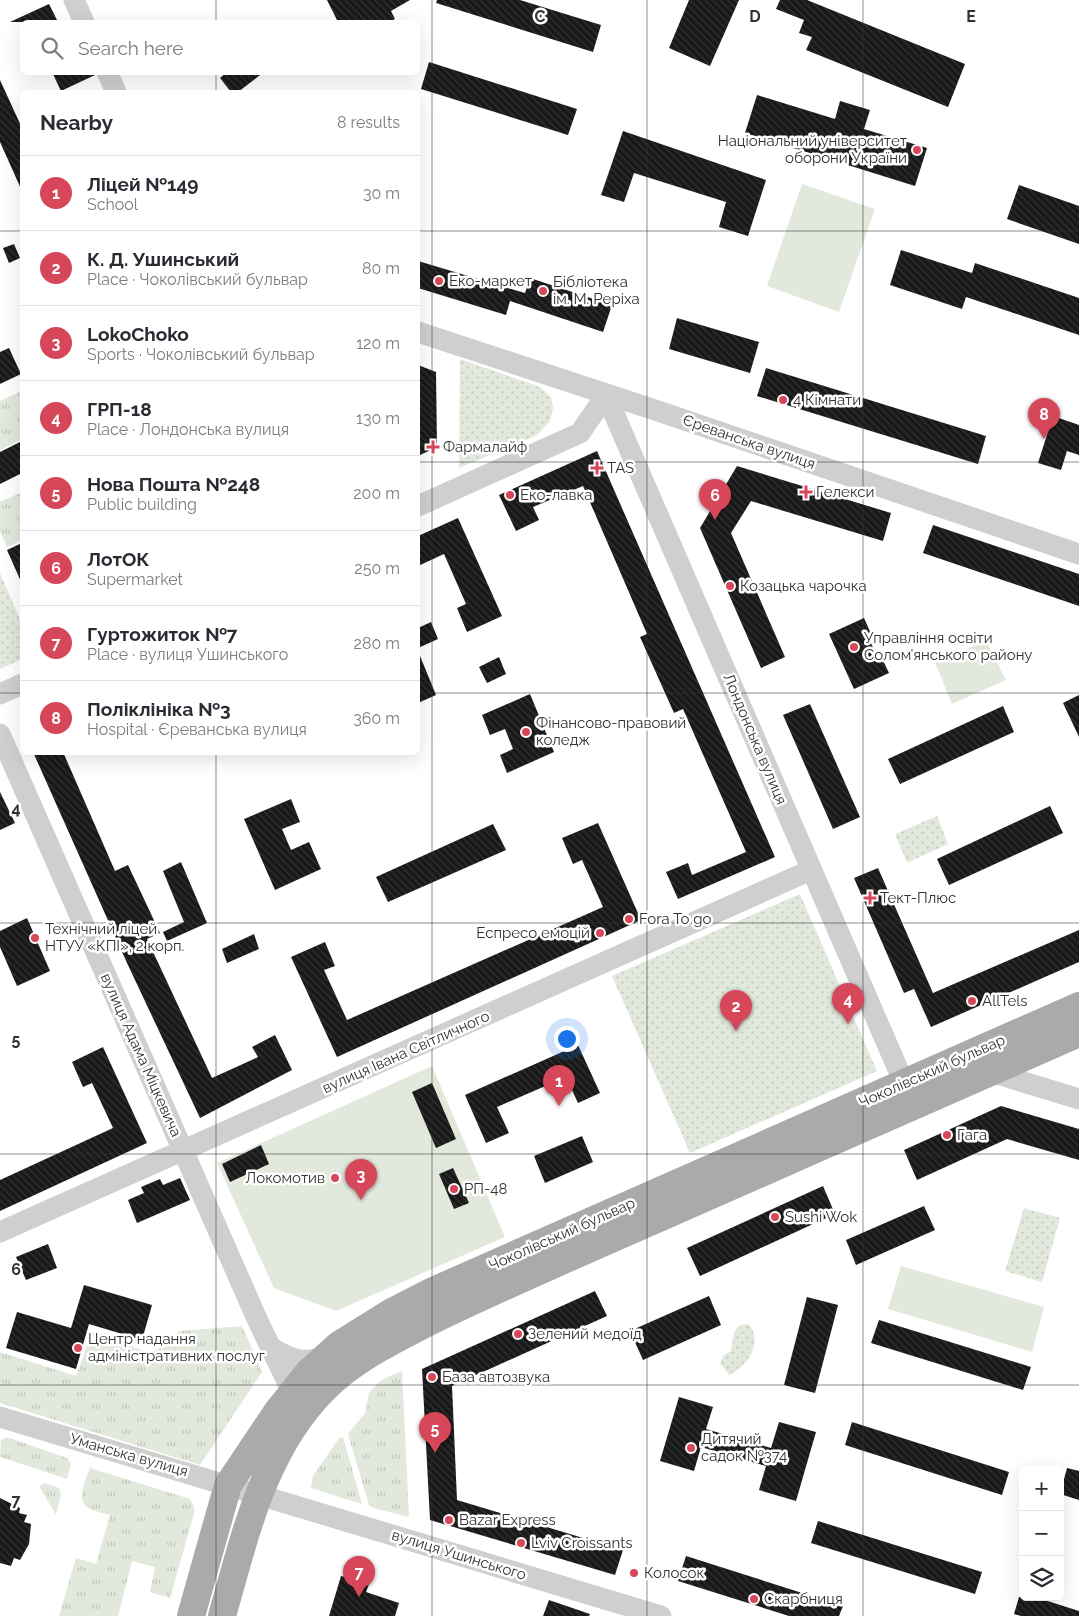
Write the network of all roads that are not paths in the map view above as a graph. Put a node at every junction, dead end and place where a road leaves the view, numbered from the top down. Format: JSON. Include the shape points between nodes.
{"nodes":[{"id":1,"x":74,"y":0,"type":"edge"},
{"id":2,"x":83,"y":20,"type":"edge"},
{"id":3,"x":108,"y":75,"type":"edge"},
{"id":4,"x":115,"y":90,"type":"edge"},
{"id":5,"x":420,"y":333,"type":"edge"},
{"id":6,"x":606,"y":395,"type":"junction"},
{"id":7,"x":420,"y":505,"type":"edge"},
{"id":8,"x":1079,"y":554,"type":"edge"},
{"id":9,"x":20,"y":685,"type":"edge"},
{"id":10,"x":0,"y":694,"type":"edge"},
{"id":11,"x":0,"y":734,"type":"edge"},
{"id":12,"x":811,"y":870,"type":"junction"},
{"id":13,"x":1079,"y":1006,"type":"edge"},
{"id":14,"x":1079,"y":1033,"type":"edge"},
{"id":15,"x":991,"y":1072,"type":"junction"},
{"id":16,"x":904,"y":1083,"type":"junction"},
{"id":17,"x":1079,"y":1099,"type":"edge"},
{"id":18,"x":183,"y":1150,"type":"junction"},
{"id":19,"x":0,"y":1232,"type":"edge"},
{"id":20,"x":272,"y":1348,"type":"junction"},
{"id":21,"x":327,"y":1354,"type":"junction"},
{"id":22,"x":292,"y":1392,"type":"junction"},
{"id":23,"x":0,"y":1417,"type":"edge"},
{"id":24,"x":228,"y":1485,"type":"junction"},
{"id":25,"x":257,"y":1494,"type":"junction"},
{"id":26,"x":191,"y":1616,"type":"edge"},
{"id":27,"x":222,"y":1616,"type":"edge"},
{"id":28,"x":661,"y":1616,"type":"edge"}],
"edges":[{"from":1,"to":2,"type":"street"},
{"from":3,"to":4,"type":"street"},
{"from":5,"to":6,"type":"street","name":"Єреванська вулиця"},
{"from":6,"to":7,"type":"street","via":[[580,433]]},
{"from":6,"to":8,"type":"street","name":"Єреванська вулиця"},
{"from":6,"to":12,"type":"street","name":"Лондонська вулиця"},
{"from":9,"to":10,"type":"street"},
{"from":11,"to":18,"type":"street","name":"вулиця Адама Міцкевича"},
{"from":12,"to":16,"type":"street","name":"Лондонська вулиця"},
{"from":12,"to":18,"type":"street","name":"вулиця Івана Світличного"},
{"from":13,"to":16,"type":"main road","name":"Чоколівський бульвар"},
{"from":14,"to":15,"type":"main road","name":"Чоколівський бульвар"},
{"from":15,"to":17,"type":"street"},
{"from":15,"to":25,"type":"main road","name":"Чоколівський бульвар","via":[[446,1313],[387,1344],[346,1369],[322,1391],[276,1456]]},
{"from":16,"to":21,"type":"main road","name":"Чоколівський бульвар","via":[[432,1291],[392,1312]]},
{"from":18,"to":19,"type":"street","name":"вулиця Івана Світличного"},
{"from":18,"to":20,"type":"street","name":"вулиця Адама Міцкевича"},
{"from":20,"to":21,"type":"street","via":[[301,1361]]},
{"from":20,"to":22,"type":"street","name":"вулиця Адама Міцкевича"},
{"from":21,"to":22,"type":"main road","name":"Чоколівський бульвар"},
{"from":22,"to":24,"type":"main road","name":"Чоколівський бульвар"},
{"from":23,"to":24,"type":"street","name":"Уманська вулиця"},
{"from":24,"to":25,"type":"street","name":"Уманська вулиця"},
{"from":24,"to":26,"type":"main road","name":"Чоколівський бульвар"},
{"from":25,"to":27,"type":"main road","name":"Чоколівський бульвар"},
{"from":25,"to":28,"type":"street","name":"вулиця Ушинського"}]}
